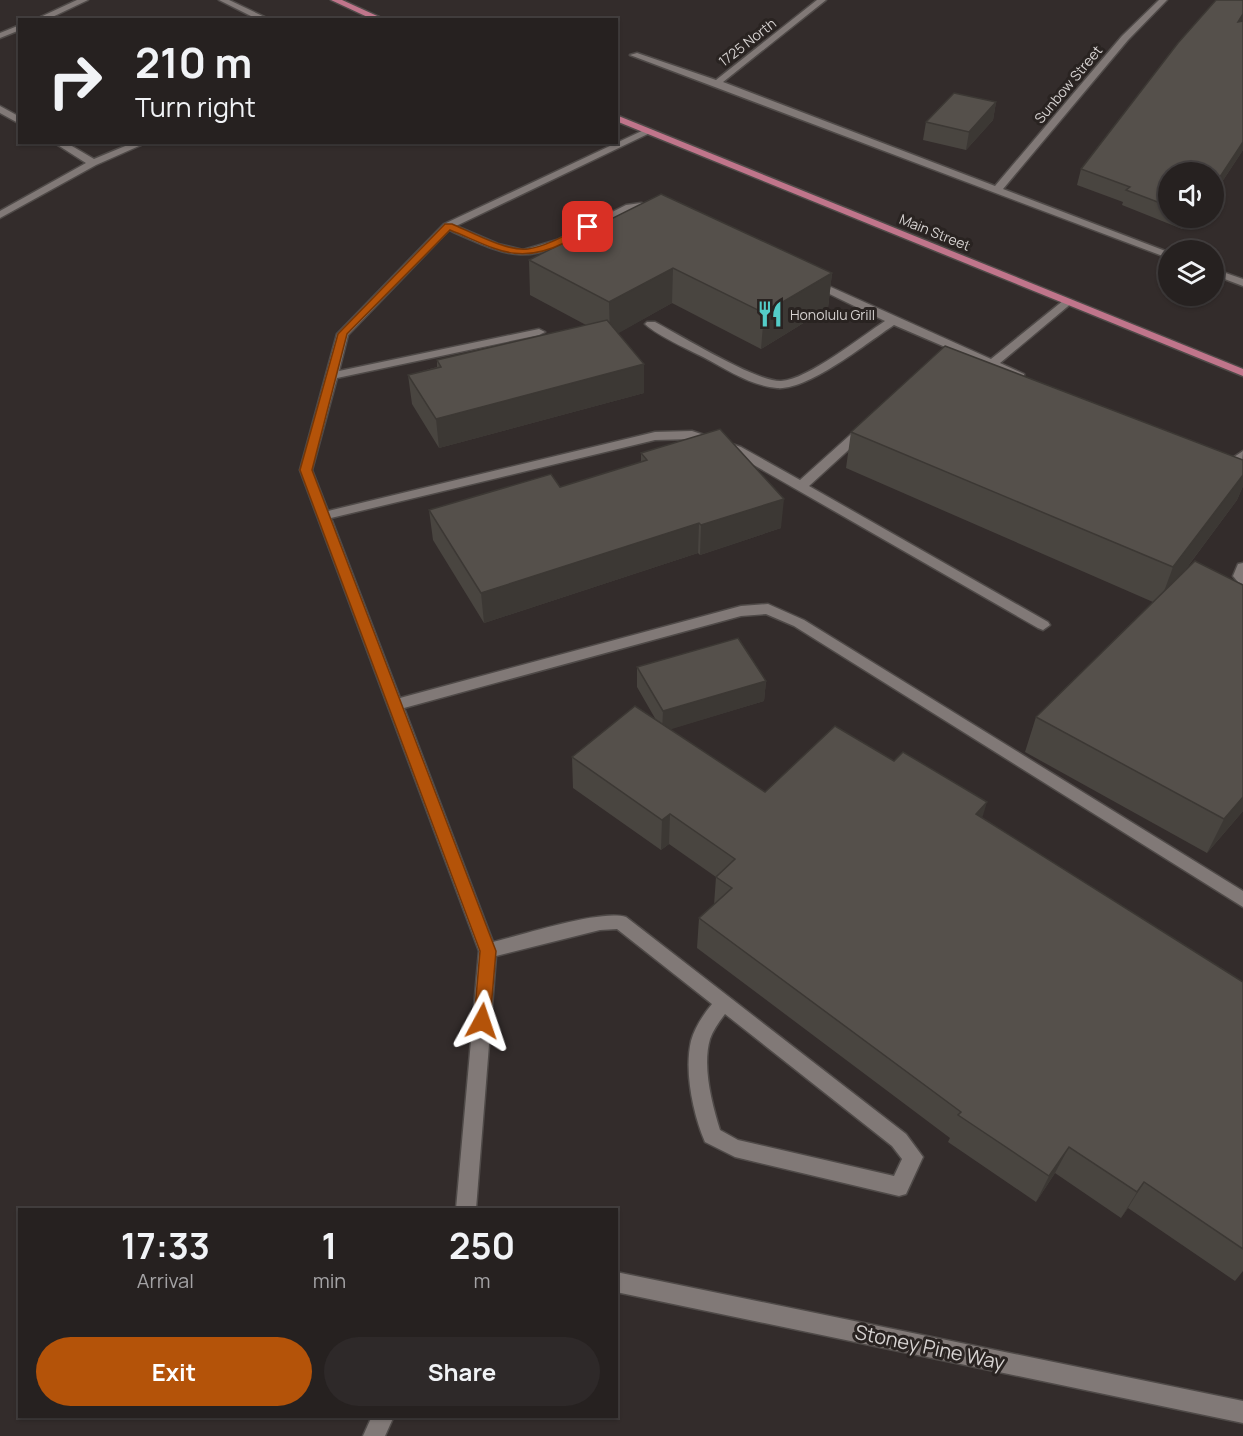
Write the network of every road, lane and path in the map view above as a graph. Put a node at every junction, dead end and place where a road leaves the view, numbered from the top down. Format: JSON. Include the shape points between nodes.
{"nodes":[{"id":1,"x":84,"y":0,"type":"edge"},
{"id":2,"x":223,"y":0,"type":"edge"},
{"id":3,"x":335,"y":0,"type":"edge"},
{"id":4,"x":822,"y":0,"type":"edge"},
{"id":5,"x":1163,"y":0,"type":"edge"},
{"id":6,"x":43,"y":18,"type":"edge"},
{"id":7,"x":263,"y":18,"type":"edge"},
{"id":8,"x":377,"y":18,"type":"edge"},
{"id":9,"x":18,"y":28,"type":"edge"},
{"id":10,"x":0,"y":36,"type":"edge"},
{"id":11,"x":634,"y":55,"type":"dead end"},
{"id":12,"x":717,"y":83,"type":"junction"},
{"id":13,"x":0,"y":110,"type":"edge"},
{"id":14,"x":618,"y":119,"type":"edge"},
{"id":15,"x":18,"y":120,"type":"edge"},
{"id":16,"x":649,"y":132,"type":"junction"},
{"id":17,"x":60,"y":144,"type":"edge"},
{"id":18,"x":139,"y":144,"type":"edge"},
{"id":19,"x":93,"y":163,"type":"junction"},
{"id":20,"x":996,"y":189,"type":"junction"},
{"id":21,"x":665,"y":213,"type":"edge"},
{"id":22,"x":0,"y":215,"type":"edge"},
{"id":23,"x":448,"y":226,"type":"junction"},
{"id":24,"x":1158,"y":251,"type":"edge"},
{"id":25,"x":1224,"y":276,"type":"edge"},
{"id":26,"x":803,"y":278,"type":"edge"},
{"id":27,"x":1243,"y":283,"type":"edge"},
{"id":28,"x":1068,"y":302,"type":"junction"},
{"id":29,"x":893,"y":321,"type":"junction"},
{"id":30,"x":651,"y":324,"type":"dead end"},
{"id":31,"x":539,"y":332,"type":"dead end"},
{"id":32,"x":992,"y":364,"type":"junction"},
{"id":33,"x":1243,"y":373,"type":"edge"},
{"id":34,"x":331,"y":376,"type":"junction"},
{"id":35,"x":1034,"y":382,"type":"edge"},
{"id":36,"x":869,"y":424,"type":"edge"},
{"id":37,"x":1204,"y":456,"type":"edge"},
{"id":38,"x":1243,"y":456,"type":"edge"},
{"id":39,"x":801,"y":486,"type":"junction"},
{"id":40,"x":323,"y":516,"type":"junction"},
{"id":41,"x":1243,"y":567,"type":"edge"},
{"id":42,"x":1243,"y":579,"type":"edge"},
{"id":43,"x":1043,"y":625,"type":"dead end"},
{"id":44,"x":395,"y":705,"type":"junction"},
{"id":45,"x":1243,"y":900,"type":"edge"},
{"id":46,"x":488,"y":951,"type":"junction"},
{"id":47,"x":723,"y":1003,"type":"junction"},
{"id":48,"x":466,"y":1208,"type":"edge"},
{"id":49,"x":618,"y":1282,"type":"edge"},
{"id":50,"x":1243,"y":1412,"type":"edge"},
{"id":51,"x":382,"y":1418,"type":"edge"},
{"id":52,"x":374,"y":1436,"type":"edge"}],
"edges":[{"from":1,"to":6,"type":"street"},
{"from":2,"to":7,"type":"street"},
{"from":3,"to":8,"type":"main road"},
{"from":4,"to":12,"type":"street","name":"1725 North"},
{"from":5,"to":20,"type":"street","name":"Sunbow Street","via":[[1125,38]]},
{"from":9,"to":10,"type":"street"},
{"from":11,"to":12,"type":"street"},
{"from":12,"to":20,"type":"street"},
{"from":13,"to":15,"type":"street"},
{"from":14,"to":16,"type":"main road","name":"Main Street"},
{"from":16,"to":23,"type":"street"},
{"from":16,"to":28,"type":"main road","name":"Main Street"},
{"from":17,"to":19,"type":"street"},
{"from":18,"to":19,"type":"street"},
{"from":19,"to":22,"type":"street"},
{"from":20,"to":24,"type":"street"},
{"from":21,"to":23,"type":"street","via":[[630,207],[546,248],[525,253],[507,250]]},
{"from":23,"to":34,"type":"street","via":[[343,334]]},
{"from":25,"to":27,"type":"street"},
{"from":26,"to":29,"type":"street"},
{"from":28,"to":32,"type":"street"},
{"from":28,"to":33,"type":"main road","name":"Main Street"},
{"from":29,"to":30,"type":"street","via":[[802,379],[780,386],[759,381]]},
{"from":29,"to":32,"type":"street","via":[[950,351]]},
{"from":31,"to":34,"type":"street"},
{"from":32,"to":35,"type":"street"},
{"from":34,"to":40,"type":"street","via":[[306,470]]},
{"from":36,"to":39,"type":"street"},
{"from":37,"to":38,"type":"street","via":[[1227,463]]},
{"from":39,"to":40,"type":"street","via":[[737,450],[692,435],[656,435]]},
{"from":39,"to":43,"type":"street"},
{"from":40,"to":44,"type":"street"},
{"from":41,"to":42,"type":"street"},
{"from":44,"to":45,"type":"street","via":[[741,611],[768,609],[799,623]]},
{"from":44,"to":46,"type":"street"},
{"from":46,"to":47,"type":"street","via":[[600,923],[620,922]]},
{"from":46,"to":48,"type":"street"},
{"from":47,"to":47,"type":"street","via":[[899,1140],[913,1156],[899,1187],[735,1148],[712,1136],[703,1112],[699,1045]]},
{"from":49,"to":50,"type":"street","name":"Stoney Pine Way"},
{"from":51,"to":52,"type":"street"}]}
